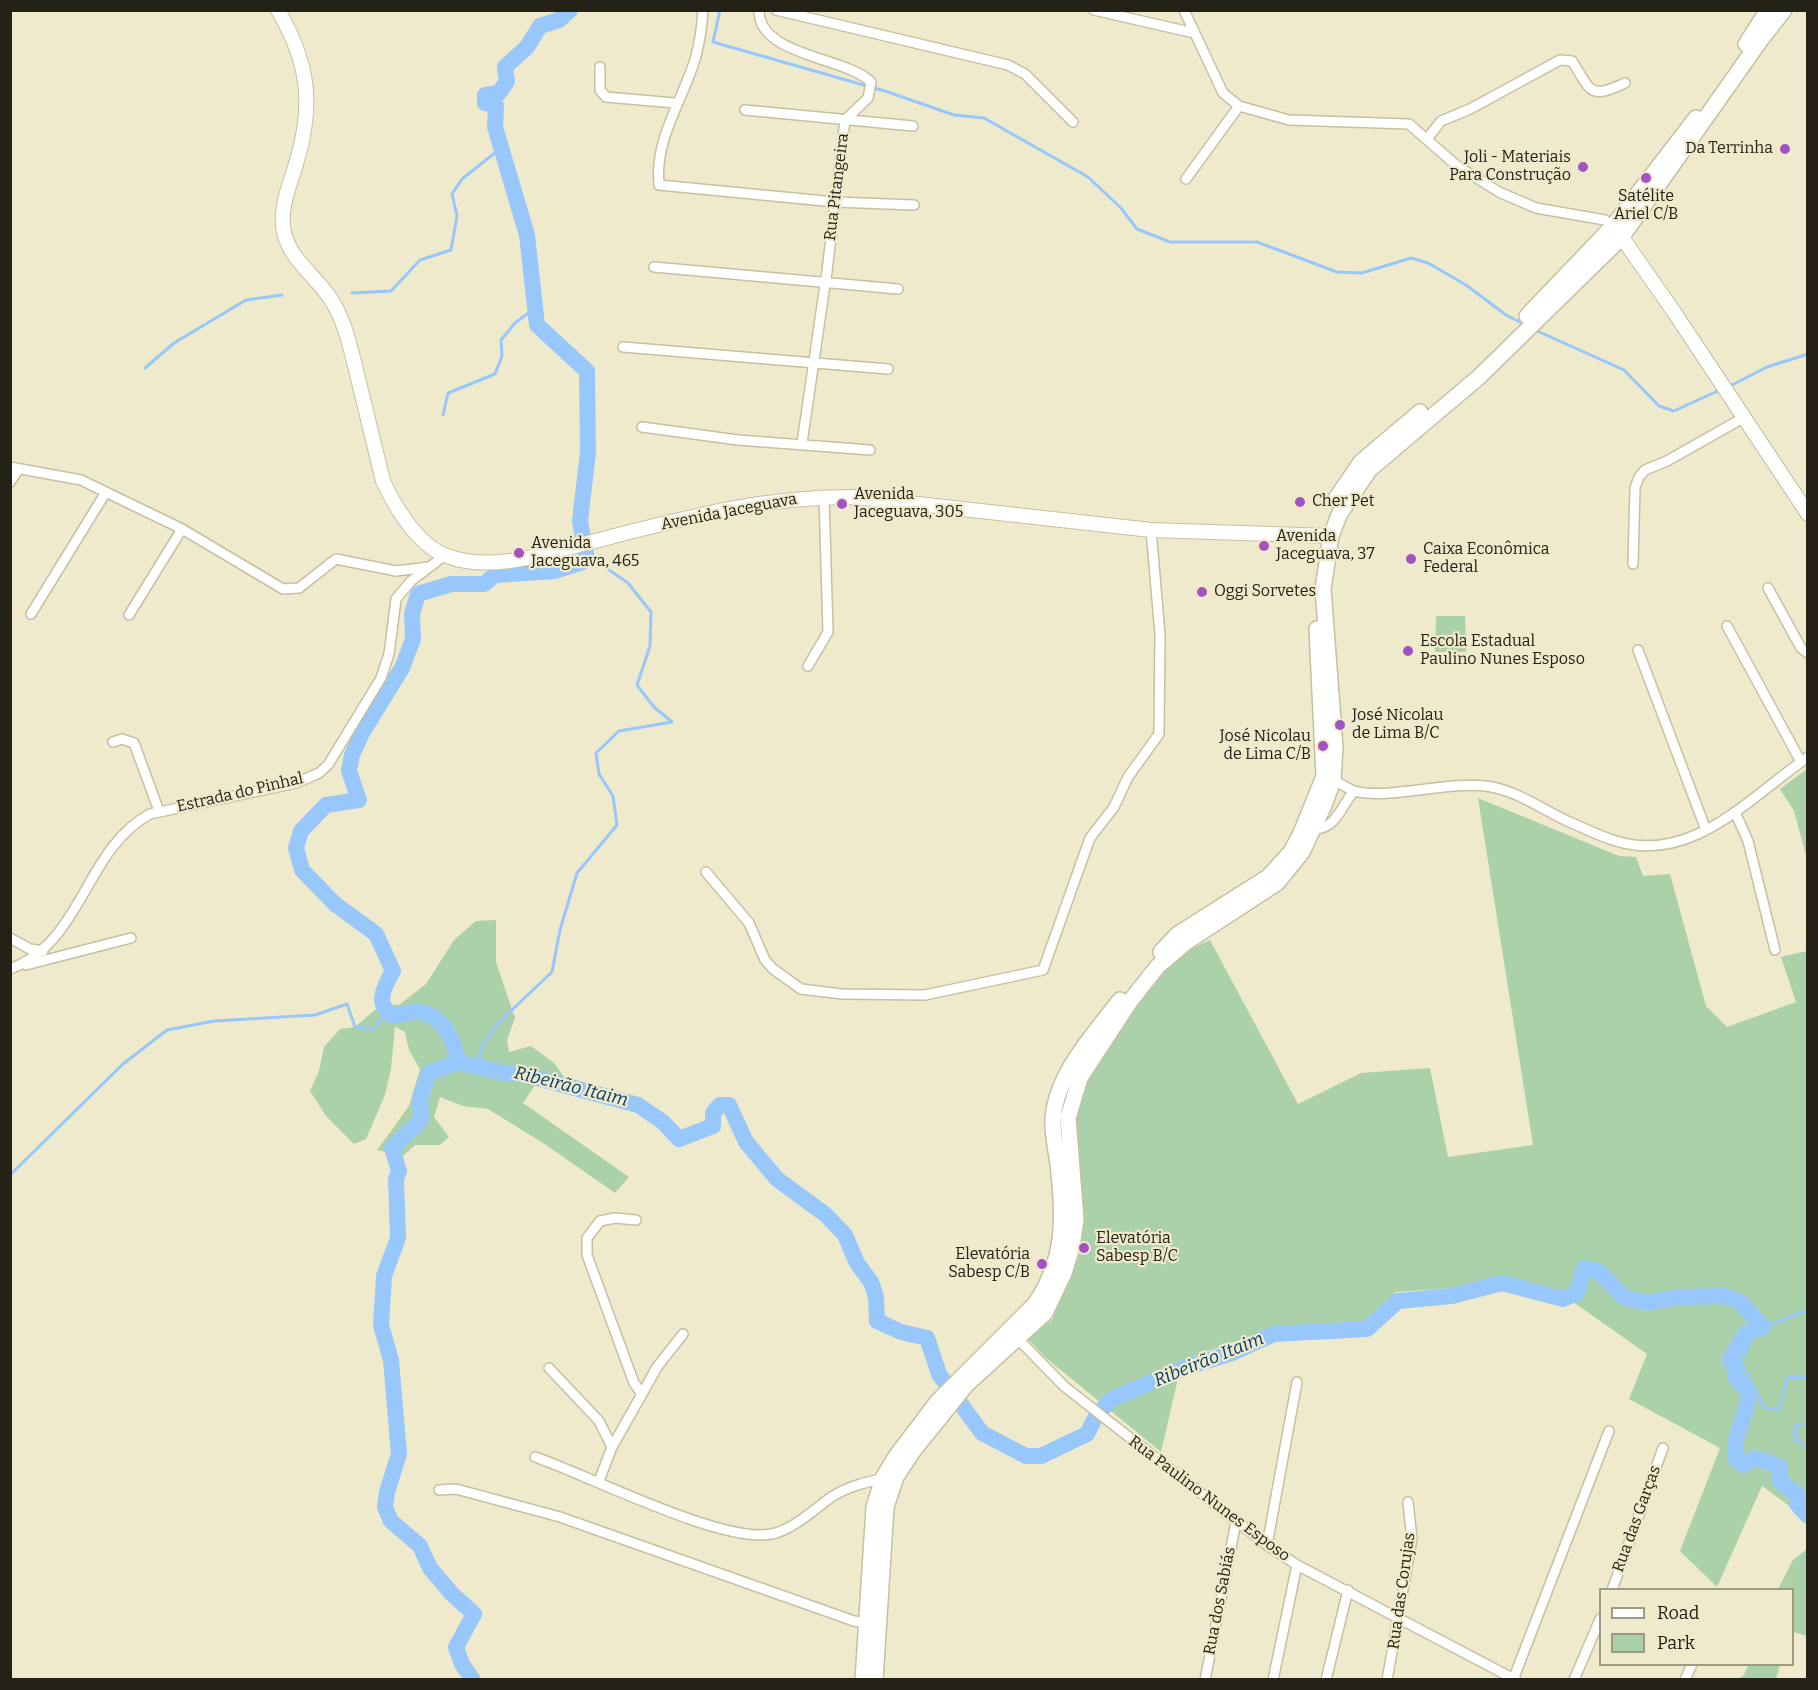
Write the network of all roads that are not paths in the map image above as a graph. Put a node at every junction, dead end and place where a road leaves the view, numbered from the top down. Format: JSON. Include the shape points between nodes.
{"nodes":[{"id":1,"x":278,"y":10,"type":"edge"},
{"id":2,"x":703,"y":10,"type":"edge"},
{"id":3,"x":759,"y":10,"type":"edge"},
{"id":4,"x":776,"y":10,"type":"edge"},
{"id":5,"x":1094,"y":10,"type":"edge"},
{"id":6,"x":1184,"y":10,"type":"edge"},
{"id":7,"x":1768,"y":10,"type":"edge"},
{"id":8,"x":1784,"y":10,"type":"edge"},
{"id":9,"x":1194,"y":33,"type":"junction"},
{"id":10,"x":600,"y":67,"type":"dead end"},
{"id":11,"x":1625,"y":83,"type":"dead end"},
{"id":12,"x":675,"y":104,"type":"junction"},
{"id":13,"x":1239,"y":106,"type":"junction"},
{"id":14,"x":745,"y":110,"type":"dead end"},
{"id":15,"x":845,"y":120,"type":"junction"},
{"id":16,"x":1073,"y":122,"type":"dead end"},
{"id":17,"x":913,"y":126,"type":"dead end"},
{"id":18,"x":1426,"y":139,"type":"junction"},
{"id":19,"x":1186,"y":179,"type":"dead end"},
{"id":20,"x":835,"y":202,"type":"junction"},
{"id":21,"x":914,"y":205,"type":"dead end"},
{"id":22,"x":1617,"y":232,"type":"junction"},
{"id":23,"x":654,"y":267,"type":"dead end"},
{"id":24,"x":826,"y":282,"type":"junction"},
{"id":25,"x":898,"y":289,"type":"dead end"},
{"id":26,"x":623,"y":347,"type":"dead end"},
{"id":27,"x":813,"y":363,"type":"junction"},
{"id":28,"x":888,"y":369,"type":"dead end"},
{"id":29,"x":1743,"y":418,"type":"junction"},
{"id":30,"x":642,"y":427,"type":"dead end"},
{"id":31,"x":802,"y":443,"type":"junction"},
{"id":32,"x":870,"y":450,"type":"dead end"},
{"id":33,"x":15,"y":468,"type":"edge"},
{"id":34,"x":10,"y":482,"type":"edge"},
{"id":35,"x":106,"y":492,"type":"junction"},
{"id":36,"x":824,"y":497,"type":"junction"},
{"id":37,"x":1808,"y":514,"type":"edge"},
{"id":38,"x":182,"y":529,"type":"junction"},
{"id":39,"x":1151,"y":530,"type":"junction"},
{"id":40,"x":1326,"y":535,"type":"junction"},
{"id":41,"x":444,"y":556,"type":"junction"},
{"id":42,"x":1633,"y":564,"type":"dead end"},
{"id":43,"x":429,"y":567,"type":"junction"},
{"id":44,"x":1768,"y":588,"type":"dead end"},
{"id":45,"x":31,"y":614,"type":"dead end"},
{"id":46,"x":129,"y":615,"type":"dead end"},
{"id":47,"x":1727,"y":626,"type":"dead end"},
{"id":48,"x":1638,"y":650,"type":"dead end"},
{"id":49,"x":1808,"y":653,"type":"edge"},
{"id":50,"x":808,"y":666,"type":"dead end"},
{"id":51,"x":113,"y":742,"type":"dead end"},
{"id":52,"x":1804,"y":759,"type":"edge"},
{"id":53,"x":1329,"y":778,"type":"junction"},
{"id":54,"x":1354,"y":791,"type":"junction"},
{"id":55,"x":159,"y":811,"type":"junction"},
{"id":56,"x":1735,"y":812,"type":"junction"},
{"id":57,"x":1309,"y":827,"type":"junction"},
{"id":58,"x":1706,"y":830,"type":"junction"},
{"id":59,"x":706,"y":872,"type":"dead end"},
{"id":60,"x":10,"y":938,"type":"edge"},
{"id":61,"x":131,"y":938,"type":"dead end"},
{"id":62,"x":1774,"y":950,"type":"dead end"},
{"id":63,"x":43,"y":951,"type":"junction"},
{"id":64,"x":21,"y":966,"type":"junction"},
{"id":65,"x":10,"y":969,"type":"edge"},
{"id":66,"x":636,"y":1220,"type":"dead end"},
{"id":67,"x":1035,"y":1304,"type":"junction"},
{"id":68,"x":683,"y":1334,"type":"dead end"},
{"id":69,"x":1018,"y":1339,"type":"junction"},
{"id":70,"x":549,"y":1368,"type":"dead end"},
{"id":71,"x":965,"y":1377,"type":"junction"},
{"id":72,"x":1297,"y":1382,"type":"dead end"},
{"id":73,"x":642,"y":1394,"type":"junction"},
{"id":74,"x":1609,"y":1431,"type":"dead end"},
{"id":75,"x":612,"y":1447,"type":"junction"},
{"id":76,"x":1663,"y":1448,"type":"dead end"},
{"id":77,"x":535,"y":1457,"type":"dead end"},
{"id":78,"x":890,"y":1477,"type":"junction"},
{"id":79,"x":599,"y":1481,"type":"junction"},
{"id":80,"x":439,"y":1490,"type":"dead end"},
{"id":81,"x":1408,"y":1502,"type":"dead end"},
{"id":82,"x":1236,"y":1522,"type":"junction"},
{"id":83,"x":1267,"y":1545,"type":"junction"},
{"id":84,"x":1297,"y":1565,"type":"junction"},
{"id":85,"x":1613,"y":1588,"type":"edge"},
{"id":86,"x":1348,"y":1590,"type":"junction"},
{"id":87,"x":1397,"y":1615,"type":"junction"},
{"id":88,"x":1599,"y":1621,"type":"edge"},
{"id":89,"x":872,"y":1624,"type":"junction"},
{"id":90,"x":1692,"y":1666,"type":"edge"},
{"id":91,"x":1515,"y":1679,"type":"edge"},
{"id":92,"x":863,"y":1680,"type":"edge"},
{"id":93,"x":875,"y":1680,"type":"edge"},
{"id":94,"x":1205,"y":1680,"type":"edge"},
{"id":95,"x":1274,"y":1680,"type":"edge"},
{"id":96,"x":1326,"y":1680,"type":"edge"},
{"id":97,"x":1387,"y":1680,"type":"edge"},
{"id":98,"x":1575,"y":1680,"type":"edge"},
{"id":99,"x":1685,"y":1680,"type":"edge"}],
"edges":[{"from":1,"to":41,"type":"main road","name":"Avenida Jaceguava","via":[[302,64],[308,100],[304,132],[285,199],[286,240],[338,311],[391,499],[422,538]]},
{"from":2,"to":12,"type":"street","via":[[695,58]]},
{"from":3,"to":15,"type":"street","name":"Rua Pitangeira","via":[[762,27],[779,43],[870,79],[868,98]]},
{"from":4,"to":16,"type":"street","via":[[1008,65],[1025,74]]},
{"from":5,"to":9,"type":"street"},
{"from":6,"to":9,"type":"street"},
{"from":7,"to":22,"type":"main road"},
{"from":8,"to":22,"type":"main road"},
{"from":9,"to":13,"type":"street","via":[[1223,93]]},
{"from":10,"to":12,"type":"street","via":[[600,90],[606,98]]},
{"from":11,"to":18,"type":"street","via":[[1598,93],[1591,90],[1572,61],[1560,60],[1441,121]]},
{"from":12,"to":20,"type":"street","via":[[664,139],[659,181],[662,187]]},
{"from":13,"to":18,"type":"street","via":[[1289,120],[1409,124]]},
{"from":13,"to":19,"type":"street"},
{"from":14,"to":15,"type":"street"},
{"from":15,"to":17,"type":"street"},
{"from":15,"to":20,"type":"street","name":"Rua Pitangeira"},
{"from":18,"to":22,"type":"street","via":[[1456,165],[1508,196],[1536,208],[1605,220]]},
{"from":20,"to":21,"type":"street"},
{"from":20,"to":24,"type":"street","name":"Rua Pitangeira"},
{"from":22,"to":29,"type":"main road"},
{"from":22,"to":40,"type":"main road","via":[[1479,377],[1369,470]]},
{"from":23,"to":24,"type":"street"},
{"from":24,"to":25,"type":"street"},
{"from":24,"to":27,"type":"street","name":"Rua Pitangeira"},
{"from":26,"to":27,"type":"street"},
{"from":27,"to":28,"type":"street"},
{"from":27,"to":31,"type":"street","name":"Rua Pitangeira"},
{"from":29,"to":37,"type":"main road"},
{"from":29,"to":42,"type":"street","via":[[1645,470],[1639,477],[1635,488]]},
{"from":30,"to":31,"type":"street","via":[[738,440]]},
{"from":31,"to":32,"type":"street"},
{"from":33,"to":34,"type":"street"},
{"from":33,"to":35,"type":"street","via":[[81,480]]},
{"from":35,"to":38,"type":"street"},
{"from":35,"to":45,"type":"street"},
{"from":36,"to":39,"type":"main road","name":"Avenida Jaceguava","via":[[855,497]]},
{"from":36,"to":41,"type":"main road","name":"Avenida Jaceguava","via":[[775,500],[723,510],[492,562],[464,562]]},
{"from":36,"to":50,"type":"street","via":[[828,632]]},
{"from":38,"to":43,"type":"street","via":[[283,589],[299,588],[336,560],[396,571]]},
{"from":38,"to":46,"type":"street"},
{"from":39,"to":40,"type":"main road","name":"Avenida Jaceguava"},
{"from":39,"to":59,"type":"street","via":[[1160,634],[1159,734],[1090,838],[1043,970],[925,995],[842,994],[801,989],[765,960],[749,923]]},
{"from":40,"to":53,"type":"main road","via":[[1323,589],[1334,720]]},
{"from":41,"to":43,"type":"street","name":"Estrada do Pinhal"},
{"from":43,"to":55,"type":"street","name":"Estrada do Pinhal","via":[[396,599],[389,654],[381,678],[328,765],[290,785]]},
{"from":44,"to":49,"type":"street","via":[[1801,648]]},
{"from":47,"to":52,"type":"street"},
{"from":48,"to":58,"type":"street"},
{"from":51,"to":55,"type":"street","via":[[122,739],[134,744]]},
{"from":52,"to":56,"type":"street"},
{"from":53,"to":54,"type":"street"},
{"from":53,"to":57,"type":"main road"},
{"from":54,"to":57,"type":"street","via":[[1333,821],[1324,828]]},
{"from":54,"to":58,"type":"street","via":[[1475,785],[1498,788],[1617,842],[1652,846],[1682,842]]},
{"from":55,"to":63,"type":"street","name":"Estrada do Pinhal","via":[[124,831],[61,932]]},
{"from":56,"to":58,"type":"street"},
{"from":56,"to":62,"type":"street","via":[[1748,841]]},
{"from":57,"to":67,"type":"main road","via":[[1268,877],[1178,934],[1122,996],[1075,1062],[1059,1093],[1053,1118],[1061,1188],[1060,1245],[1056,1267]]},
{"from":57,"to":69,"type":"main road","via":[[1302,852],[1277,883],[1185,943],[1158,966],[1080,1078],[1068,1118],[1076,1219],[1072,1247],[1045,1313]]},
{"from":60,"to":63,"type":"street"},
{"from":61,"to":64,"type":"street"},
{"from":63,"to":64,"type":"street","name":"Estrada do Pinhal"},
{"from":64,"to":65,"type":"street","name":"Estrada do Pinhal"},
{"from":66,"to":73,"type":"street","via":[[600,1221],[590,1231],[586,1247],[634,1383]]},
{"from":67,"to":69,"type":"main road","via":[[1017,1332]]},
{"from":67,"to":71,"type":"main road"},
{"from":68,"to":73,"type":"street"},
{"from":69,"to":71,"type":"main road","via":[[1008,1339]]},
{"from":69,"to":82,"type":"street","name":"Rua Paulino Nunes Esposo","via":[[1065,1386]]},
{"from":70,"to":75,"type":"street","via":[[599,1421]]},
{"from":71,"to":78,"type":"main road"},
{"from":72,"to":83,"type":"street"},
{"from":73,"to":75,"type":"street"},
{"from":74,"to":91,"type":"street"},
{"from":75,"to":79,"type":"street"},
{"from":76,"to":85,"type":"street","name":"Rua das Garças"},
{"from":77,"to":79,"type":"street"},
{"from":78,"to":79,"type":"street","via":[[846,1489],[795,1524],[756,1537],[656,1508]]},
{"from":78,"to":89,"type":"main road"},
{"from":80,"to":89,"type":"street","via":[[456,1489],[560,1517]]},
{"from":81,"to":87,"type":"street","name":"Rua das Corujas","via":[[1412,1539]]},
{"from":82,"to":83,"type":"street","name":"Rua Paulino Nunes Esposo"},
{"from":82,"to":94,"type":"street","name":"Rua dos Sabiás"},
{"from":83,"to":84,"type":"street","name":"Rua Paulino Nunes Esposo"},
{"from":84,"to":86,"type":"street","name":"Rua Paulino Nunes Esposo"},
{"from":84,"to":95,"type":"street"},
{"from":86,"to":87,"type":"street","name":"Rua Paulino Nunes Esposo"},
{"from":86,"to":96,"type":"street"},
{"from":87,"to":91,"type":"street","name":"Rua Paulino Nunes Esposo"},
{"from":87,"to":97,"type":"street","name":"Rua das Corujas"},
{"from":88,"to":98,"type":"street"},
{"from":89,"to":92,"type":"main road"},
{"from":89,"to":93,"type":"main road"},
{"from":90,"to":99,"type":"street"}]}
